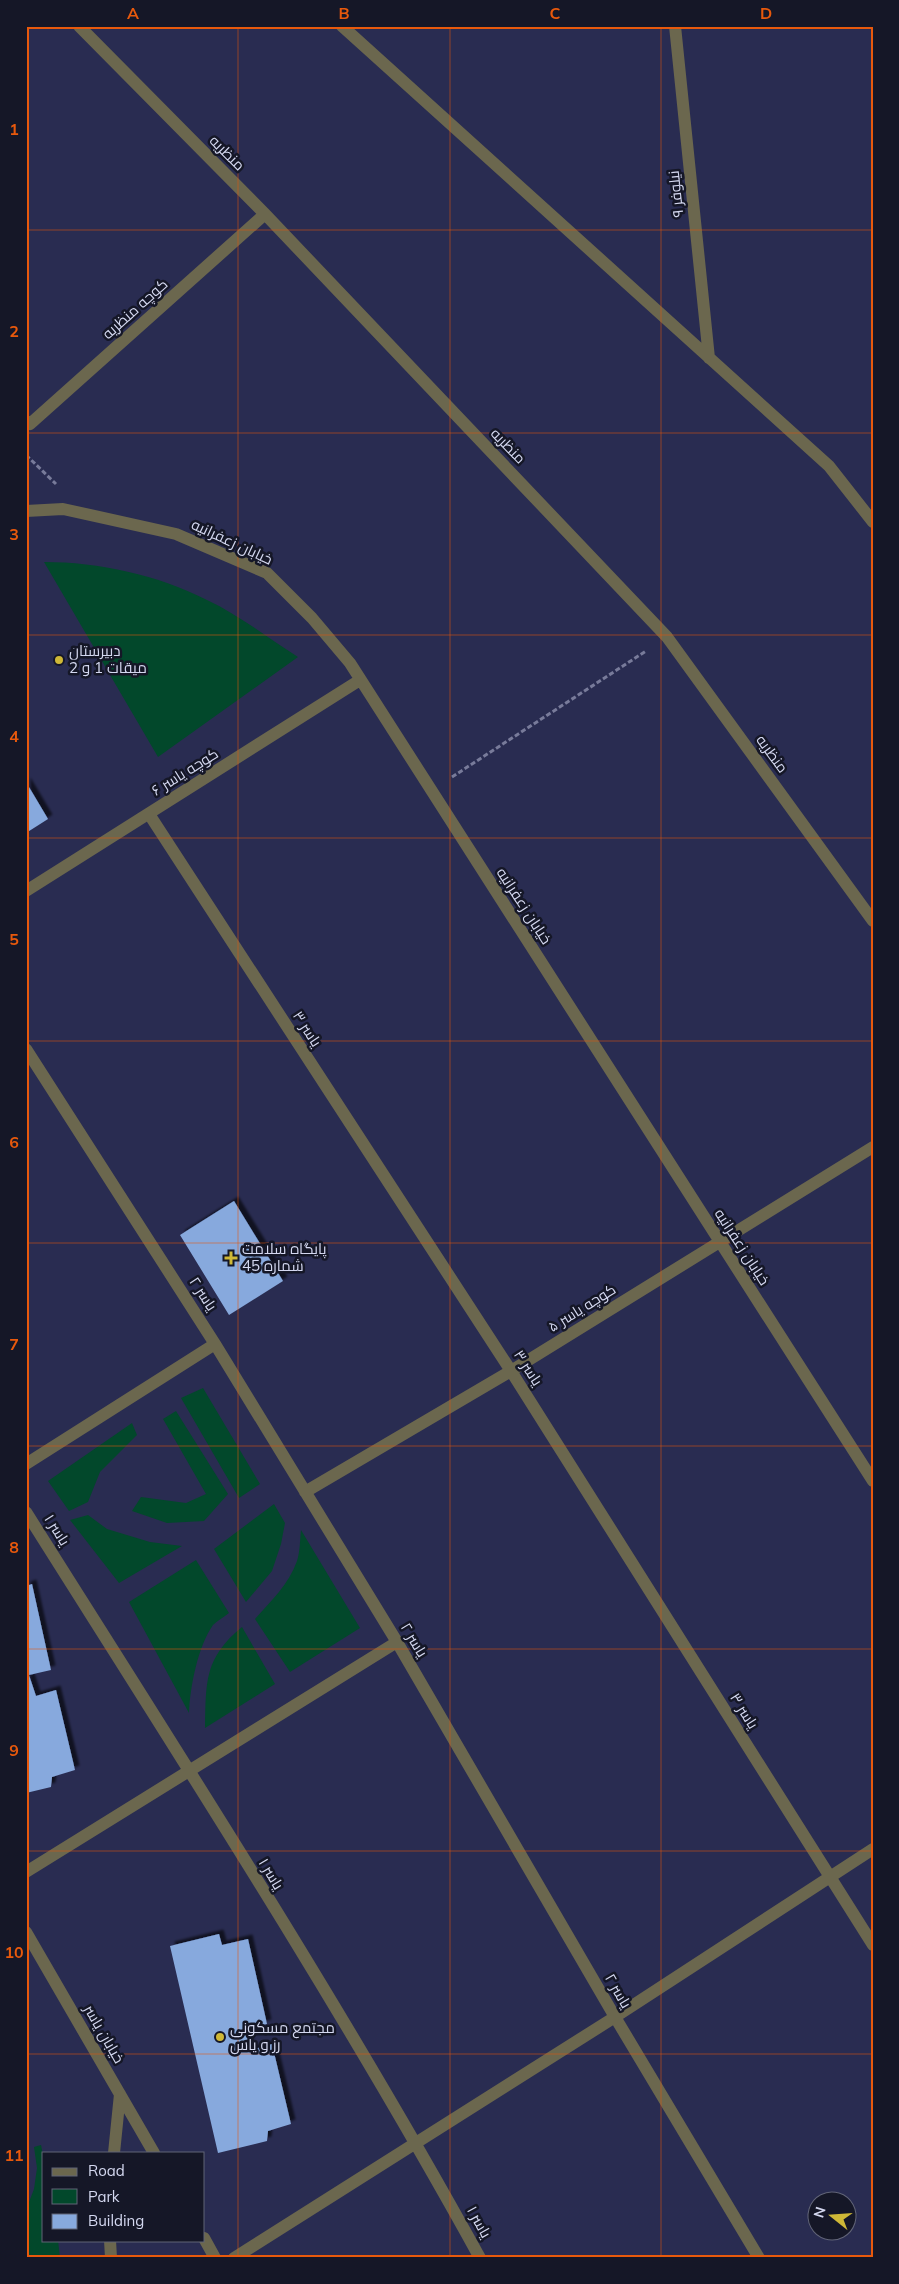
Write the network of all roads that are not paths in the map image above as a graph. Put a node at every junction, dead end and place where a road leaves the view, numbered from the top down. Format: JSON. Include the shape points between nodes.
{"nodes":[{"id":1,"x":79,"y":26,"type":"edge"},
{"id":2,"x":342,"y":26,"type":"edge"},
{"id":3,"x":675,"y":26,"type":"edge"},
{"id":4,"x":265,"y":214,"type":"junction"},
{"id":5,"x":709,"y":358,"type":"junction"},
{"id":6,"x":26,"y":421,"type":"edge"},
{"id":7,"x":26,"y":511,"type":"edge"},
{"id":8,"x":873,"y":522,"type":"edge"},
{"id":9,"x":360,"y":680,"type":"junction"},
{"id":10,"x":148,"y":814,"type":"junction"},
{"id":11,"x":26,"y":891,"type":"edge"},
{"id":12,"x":873,"y":921,"type":"edge"},
{"id":13,"x":26,"y":1049,"type":"edge"},
{"id":14,"x":873,"y":1146,"type":"edge"},
{"id":15,"x":720,"y":1242,"type":"junction"},
{"id":16,"x":215,"y":1344,"type":"junction"},
{"id":17,"x":511,"y":1372,"type":"junction"},
{"id":18,"x":26,"y":1464,"type":"edge"},
{"id":19,"x":873,"y":1481,"type":"edge"},
{"id":20,"x":304,"y":1492,"type":"junction"},
{"id":21,"x":26,"y":1512,"type":"edge"},
{"id":22,"x":397,"y":1642,"type":"junction"},
{"id":23,"x":189,"y":1771,"type":"junction"},
{"id":24,"x":873,"y":1849,"type":"edge"},
{"id":25,"x":26,"y":1872,"type":"edge"},
{"id":26,"x":829,"y":1876,"type":"junction"},
{"id":27,"x":26,"y":1932,"type":"edge"},
{"id":28,"x":873,"y":1945,"type":"edge"},
{"id":29,"x":615,"y":2018,"type":"junction"},
{"id":30,"x":120,"y":2094,"type":"junction"},
{"id":31,"x":417,"y":2143,"type":"junction"},
{"id":32,"x":114,"y":2152,"type":"edge"},
{"id":33,"x":153,"y":2152,"type":"edge"},
{"id":34,"x":205,"y":2240,"type":"edge"},
{"id":35,"x":110,"y":2242,"type":"edge"},
{"id":36,"x":111,"y":2258,"type":"edge"},
{"id":37,"x":215,"y":2258,"type":"edge"},
{"id":38,"x":234,"y":2258,"type":"edge"},
{"id":39,"x":480,"y":2258,"type":"edge"},
{"id":40,"x":759,"y":2258,"type":"edge"}],
"edges":[{"from":1,"to":4,"type":"street","name":"منظریه"},
{"from":2,"to":5,"type":"street"},
{"from":3,"to":5,"type":"street","name":"نیلوفر ۹"},
{"from":4,"to":6,"type":"street","name":"کوچه منظریه","via":[[30,424]]},
{"from":4,"to":12,"type":"street","name":"منظریه","via":[[667,637]]},
{"from":5,"to":8,"type":"street","via":[[829,466]]},
{"from":7,"to":9,"type":"street","name":"خیابان زعفرانیه","via":[[63,509],[176,534],[267,574],[312,618]]},
{"from":9,"to":10,"type":"street","name":"کوچه یاسر ۶"},
{"from":9,"to":15,"type":"street","name":"خیابان زعفرانیه"},
{"from":10,"to":11,"type":"street","name":"کوچه یاسر ۶"},
{"from":10,"to":17,"type":"street","name":"یاسر ۳"},
{"from":13,"to":16,"type":"street","name":"یاسر ۲"},
{"from":14,"to":15,"type":"street","name":"کوچه یاسر ۵"},
{"from":15,"to":17,"type":"street","name":"کوچه یاسر ۵"},
{"from":15,"to":19,"type":"street","name":"خیابان زعفرانیه"},
{"from":16,"to":18,"type":"street"},
{"from":16,"to":20,"type":"street","name":"یاسر ۲"},
{"from":17,"to":20,"type":"street","name":"کوچه یاسر ۵"},
{"from":17,"to":26,"type":"street","name":"یاسر ۳"},
{"from":20,"to":22,"type":"street","name":"یاسر ۲"},
{"from":21,"to":23,"type":"street","name":"یاسر ۱"},
{"from":22,"to":23,"type":"street"},
{"from":22,"to":29,"type":"street","name":"یاسر ۲"},
{"from":23,"to":25,"type":"street"},
{"from":23,"to":31,"type":"street","name":"یاسر ۱"},
{"from":24,"to":26,"type":"street"},
{"from":26,"to":28,"type":"street","name":"یاسر ۳"},
{"from":26,"to":29,"type":"street"},
{"from":27,"to":30,"type":"street","name":"خیابان یاسر"},
{"from":29,"to":31,"type":"street"},
{"from":29,"to":40,"type":"street","name":"یاسر ۲"},
{"from":30,"to":32,"type":"street"},
{"from":30,"to":33,"type":"street","name":"خیابان یاسر"},
{"from":31,"to":38,"type":"street"},
{"from":31,"to":39,"type":"street","name":"یاسر ۱"},
{"from":34,"to":37,"type":"street"},
{"from":35,"to":36,"type":"street"}]}
